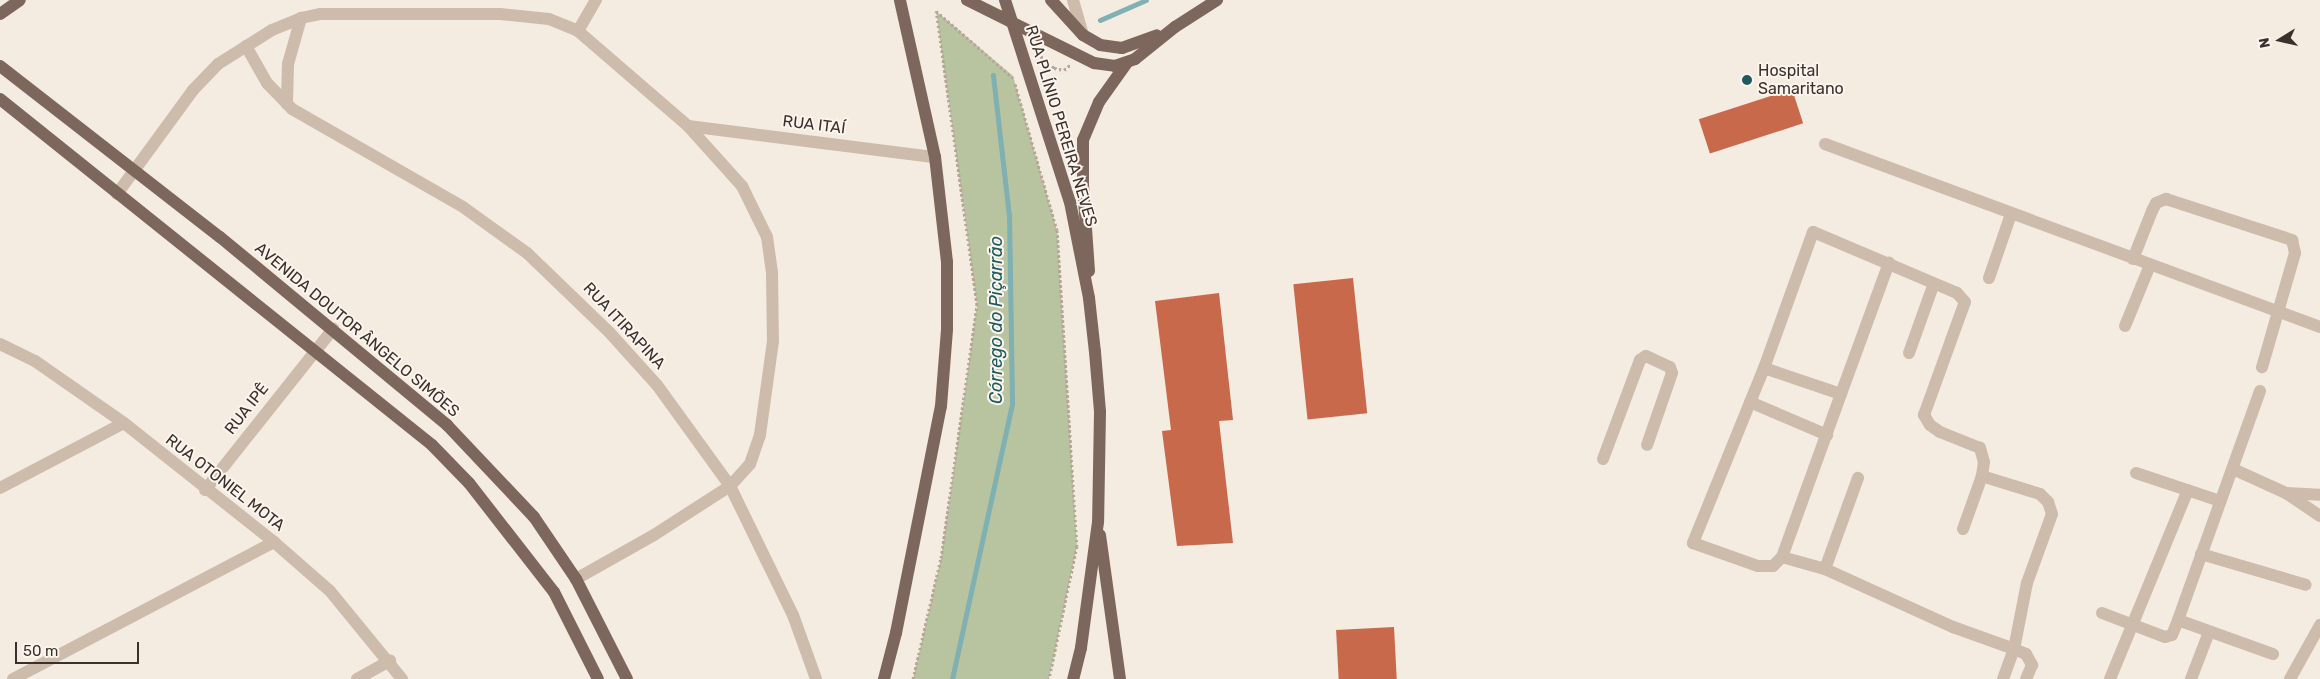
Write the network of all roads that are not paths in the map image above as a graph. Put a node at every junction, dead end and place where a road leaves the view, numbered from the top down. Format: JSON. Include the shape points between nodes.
{"nodes":[{"id":1,"x":20,"y":0,"type":"edge"},
{"id":2,"x":596,"y":0,"type":"edge"},
{"id":3,"x":900,"y":0,"type":"edge"},
{"id":4,"x":967,"y":0,"type":"edge"},
{"id":5,"x":1004,"y":0,"type":"edge"},
{"id":6,"x":1051,"y":0,"type":"edge"},
{"id":7,"x":1072,"y":0,"type":"edge"},
{"id":8,"x":1216,"y":0,"type":"edge"},
{"id":9,"x":0,"y":14,"type":"edge"},
{"id":10,"x":301,"y":18,"type":"junction"},
{"id":11,"x":1012,"y":21,"type":"junction"},
{"id":12,"x":1175,"y":27,"type":"junction"},
{"id":13,"x":578,"y":32,"type":"junction"},
{"id":14,"x":1082,"y":35,"type":"junction"},
{"id":15,"x":246,"y":46,"type":"junction"},
{"id":16,"x":1126,"y":64,"type":"junction"},
{"id":17,"x":0,"y":66,"type":"edge"},
{"id":18,"x":0,"y":99,"type":"edge"},
{"id":19,"x":287,"y":104,"type":"junction"},
{"id":20,"x":688,"y":126,"type":"junction"},
{"id":21,"x":1825,"y":144,"type":"dead end"},
{"id":22,"x":935,"y":157,"type":"junction"},
{"id":23,"x":135,"y":171,"type":"junction"},
{"id":24,"x":117,"y":194,"type":"junction"},
{"id":25,"x":2012,"y":214,"type":"junction"},
{"id":26,"x":2133,"y":259,"type":"junction"},
{"id":27,"x":1890,"y":263,"type":"junction"},
{"id":28,"x":2150,"y":265,"type":"junction"},
{"id":29,"x":1988,"y":278,"type":"dead end"},
{"id":30,"x":1934,"y":283,"type":"junction"},
{"id":31,"x":1089,"y":298,"type":"junction"},
{"id":32,"x":2277,"y":312,"type":"junction"},
{"id":33,"x":2125,"y":326,"type":"dead end"},
{"id":34,"x":2320,"y":327,"type":"edge"},
{"id":35,"x":333,"y":328,"type":"junction"},
{"id":36,"x":0,"y":344,"type":"edge"},
{"id":37,"x":316,"y":350,"type":"junction"},
{"id":38,"x":1909,"y":353,"type":"dead end"},
{"id":39,"x":2262,"y":366,"type":"dead end"},
{"id":40,"x":1764,"y":368,"type":"junction"},
{"id":41,"x":2260,"y":391,"type":"dead end"},
{"id":42,"x":1841,"y":394,"type":"junction"},
{"id":43,"x":1750,"y":402,"type":"junction"},
{"id":44,"x":124,"y":423,"type":"junction"},
{"id":45,"x":1827,"y":435,"type":"junction"},
{"id":46,"x":1647,"y":445,"type":"dead end"},
{"id":47,"x":1603,"y":459,"type":"dead end"},
{"id":48,"x":2232,"y":469,"type":"junction"},
{"id":49,"x":2136,"y":473,"type":"dead end"},
{"id":50,"x":1982,"y":476,"type":"junction"},
{"id":51,"x":1858,"y":478,"type":"dead end"},
{"id":52,"x":730,"y":486,"type":"junction"},
{"id":53,"x":0,"y":488,"type":"edge"},
{"id":54,"x":205,"y":490,"type":"junction"},
{"id":55,"x":2188,"y":490,"type":"junction"},
{"id":56,"x":2286,"y":493,"type":"junction"},
{"id":57,"x":2320,"y":495,"type":"edge"},
{"id":58,"x":2220,"y":501,"type":"junction"},
{"id":59,"x":2320,"y":516,"type":"edge"},
{"id":60,"x":1098,"y":522,"type":"junction"},
{"id":61,"x":1963,"y":530,"type":"dead end"},
{"id":62,"x":274,"y":542,"type":"junction"},
{"id":63,"x":2201,"y":554,"type":"junction"},
{"id":64,"x":1782,"y":557,"type":"junction"},
{"id":65,"x":1826,"y":569,"type":"junction"},
{"id":66,"x":576,"y":579,"type":"junction"},
{"id":67,"x":2306,"y":585,"type":"dead end"},
{"id":68,"x":2102,"y":613,"type":"dead end"},
{"id":69,"x":2178,"y":620,"type":"junction"},
{"id":70,"x":2320,"y":625,"type":"edge"},
{"id":71,"x":2132,"y":627,"type":"junction"},
{"id":72,"x":2209,"y":632,"type":"junction"},
{"id":73,"x":2014,"y":649,"type":"junction"},
{"id":74,"x":2273,"y":654,"type":"dead end"},
{"id":75,"x":390,"y":661,"type":"junction"},
{"id":76,"x":12,"y":679,"type":"edge"},
{"id":77,"x":357,"y":679,"type":"edge"},
{"id":78,"x":402,"y":679,"type":"edge"},
{"id":79,"x":598,"y":679,"type":"edge"},
{"id":80,"x":627,"y":679,"type":"edge"},
{"id":81,"x":816,"y":679,"type":"edge"},
{"id":82,"x":884,"y":679,"type":"edge"},
{"id":83,"x":1073,"y":679,"type":"edge"},
{"id":84,"x":1120,"y":679,"type":"edge"},
{"id":85,"x":2003,"y":679,"type":"edge"},
{"id":86,"x":2026,"y":679,"type":"edge"},
{"id":87,"x":2110,"y":679,"type":"edge"},
{"id":88,"x":2191,"y":679,"type":"edge"},
{"id":89,"x":2290,"y":679,"type":"edge"}],
"edges":[{"from":1,"to":9,"type":"main road"},
{"from":2,"to":13,"type":"street"},
{"from":3,"to":22,"type":"main road"},
{"from":4,"to":11,"type":"main road"},
{"from":5,"to":11,"type":"main road","name":"RUA PLÍNIO PEREIRA NEVES"},
{"from":6,"to":14,"type":"main road"},
{"from":7,"to":14,"type":"street"},
{"from":8,"to":12,"type":"main road"},
{"from":10,"to":13,"type":"street","via":[[320,14],[500,14],[549,19]]},
{"from":10,"to":15,"type":"street"},
{"from":10,"to":19,"type":"street","via":[[288,64]]},
{"from":11,"to":16,"type":"main road","via":[[1104,66]]},
{"from":11,"to":31,"type":"main road","name":"RUA PLÍNIO PEREIRA NEVES","via":[[1070,202]]},
{"from":12,"to":14,"type":"main road","via":[[1122,48],[1100,45]]},
{"from":12,"to":16,"type":"main road"},
{"from":13,"to":20,"type":"street"},
{"from":15,"to":19,"type":"street","name":"RUA ITIRAPINA","via":[[267,84]]},
{"from":15,"to":23,"type":"street","via":[[218,64],[194,90]]},
{"from":16,"to":31,"type":"main road","via":[[1099,102],[1083,140]]},
{"from":17,"to":23,"type":"main road","name":"AVENIDA DOUTOR ÂNGELO SIMÕES"},
{"from":18,"to":24,"type":"main road"},
{"from":19,"to":52,"type":"street","name":"RUA ITIRAPINA","via":[[313,123],[464,207],[527,253],[572,293],[657,385]]},
{"from":20,"to":22,"type":"street","name":"RUA ITAÍ"},
{"from":20,"to":52,"type":"street","via":[[742,186],[756,208],[767,236],[772,273],[772,341],[760,435],[750,464]]},
{"from":21,"to":25,"type":"street"},
{"from":22,"to":82,"type":"main road","via":[[948,262],[941,406]]},
{"from":23,"to":24,"type":"street"},
{"from":23,"to":35,"type":"main road","name":"AVENIDA DOUTOR ÂNGELO SIMÕES"},
{"from":24,"to":37,"type":"main road"},
{"from":25,"to":26,"type":"street"},
{"from":25,"to":29,"type":"street"},
{"from":26,"to":28,"type":"street"},
{"from":26,"to":32,"type":"street","via":[[2156,203],[2166,199],[2284,235],[2292,240],[2295,253]]},
{"from":27,"to":30,"type":"street"},
{"from":27,"to":40,"type":"street","via":[[1813,232]]},
{"from":27,"to":42,"type":"street"},
{"from":28,"to":32,"type":"street"},
{"from":28,"to":33,"type":"street"},
{"from":30,"to":38,"type":"street"},
{"from":30,"to":50,"type":"street","via":[[1957,294],[1965,302],[1924,414],[1930,425],[1940,432],[1980,448],[1984,462]]},
{"from":31,"to":60,"type":"main road","name":"RUA PLÍNIO PEREIRA NEVES","via":[[1100,412]]},
{"from":32,"to":34,"type":"street"},
{"from":32,"to":39,"type":"street"},
{"from":35,"to":37,"type":"street","name":"RUA IPÊ"},
{"from":35,"to":66,"type":"main road","name":"AVENIDA DOUTOR ÂNGELO SIMÕES","via":[[483,460],[534,517]]},
{"from":36,"to":44,"type":"street","name":"RUA OTONIEL MOTA","via":[[35,361]]},
{"from":37,"to":54,"type":"street","name":"RUA IPÊ"},
{"from":37,"to":79,"type":"main road","via":[[432,445],[468,483],[554,592]]},
{"from":40,"to":42,"type":"street"},
{"from":40,"to":43,"type":"street"},
{"from":41,"to":48,"type":"street"},
{"from":42,"to":45,"type":"street"},
{"from":43,"to":45,"type":"street"},
{"from":43,"to":64,"type":"street","via":[[1693,543],[1758,566],[1773,566]]},
{"from":44,"to":53,"type":"street"},
{"from":44,"to":54,"type":"street","name":"RUA OTONIEL MOTA"},
{"from":45,"to":64,"type":"street"},
{"from":46,"to":47,"type":"street","via":[[1672,370],[1646,356],[1640,360]]},
{"from":48,"to":56,"type":"street"},
{"from":48,"to":58,"type":"street"},
{"from":49,"to":55,"type":"street"},
{"from":50,"to":61,"type":"street"},
{"from":50,"to":73,"type":"street","via":[[2040,494],[2048,502],[2052,514],[2027,584]]},
{"from":51,"to":65,"type":"street"},
{"from":52,"to":66,"type":"street","via":[[654,536]]},
{"from":52,"to":81,"type":"street","name":"RUA ITIRAPINA","via":[[792,615]]},
{"from":54,"to":62,"type":"street","name":"RUA OTONIEL MOTA"},
{"from":55,"to":58,"type":"street"},
{"from":55,"to":71,"type":"street"},
{"from":56,"to":57,"type":"street"},
{"from":56,"to":59,"type":"street"},
{"from":58,"to":63,"type":"street"},
{"from":60,"to":83,"type":"main road","name":"RUA PLÍNIO PEREIRA NEVES","via":[[1081,648]]},
{"from":60,"to":84,"type":"main road"},
{"from":62,"to":75,"type":"street","name":"RUA OTONIEL MOTA","via":[[330,591]]},
{"from":62,"to":76,"type":"street"},
{"from":63,"to":67,"type":"street"},
{"from":63,"to":69,"type":"street"},
{"from":64,"to":65,"type":"street"},
{"from":65,"to":73,"type":"street","via":[[1953,627]]},
{"from":66,"to":80,"type":"main road","name":"AVENIDA DOUTOR ÂNGELO SIMÕES"},
{"from":68,"to":71,"type":"street"},
{"from":69,"to":71,"type":"street","via":[[2172,635],[2165,638]]},
{"from":69,"to":72,"type":"street"},
{"from":70,"to":89,"type":"street"},
{"from":71,"to":87,"type":"street"},
{"from":72,"to":74,"type":"street"},
{"from":72,"to":88,"type":"street"},
{"from":73,"to":85,"type":"street"},
{"from":73,"to":86,"type":"street","via":[[2026,654],[2032,665]]},
{"from":75,"to":77,"type":"street"},
{"from":75,"to":78,"type":"street","name":"RUA OTONIEL MOTA"}]}
